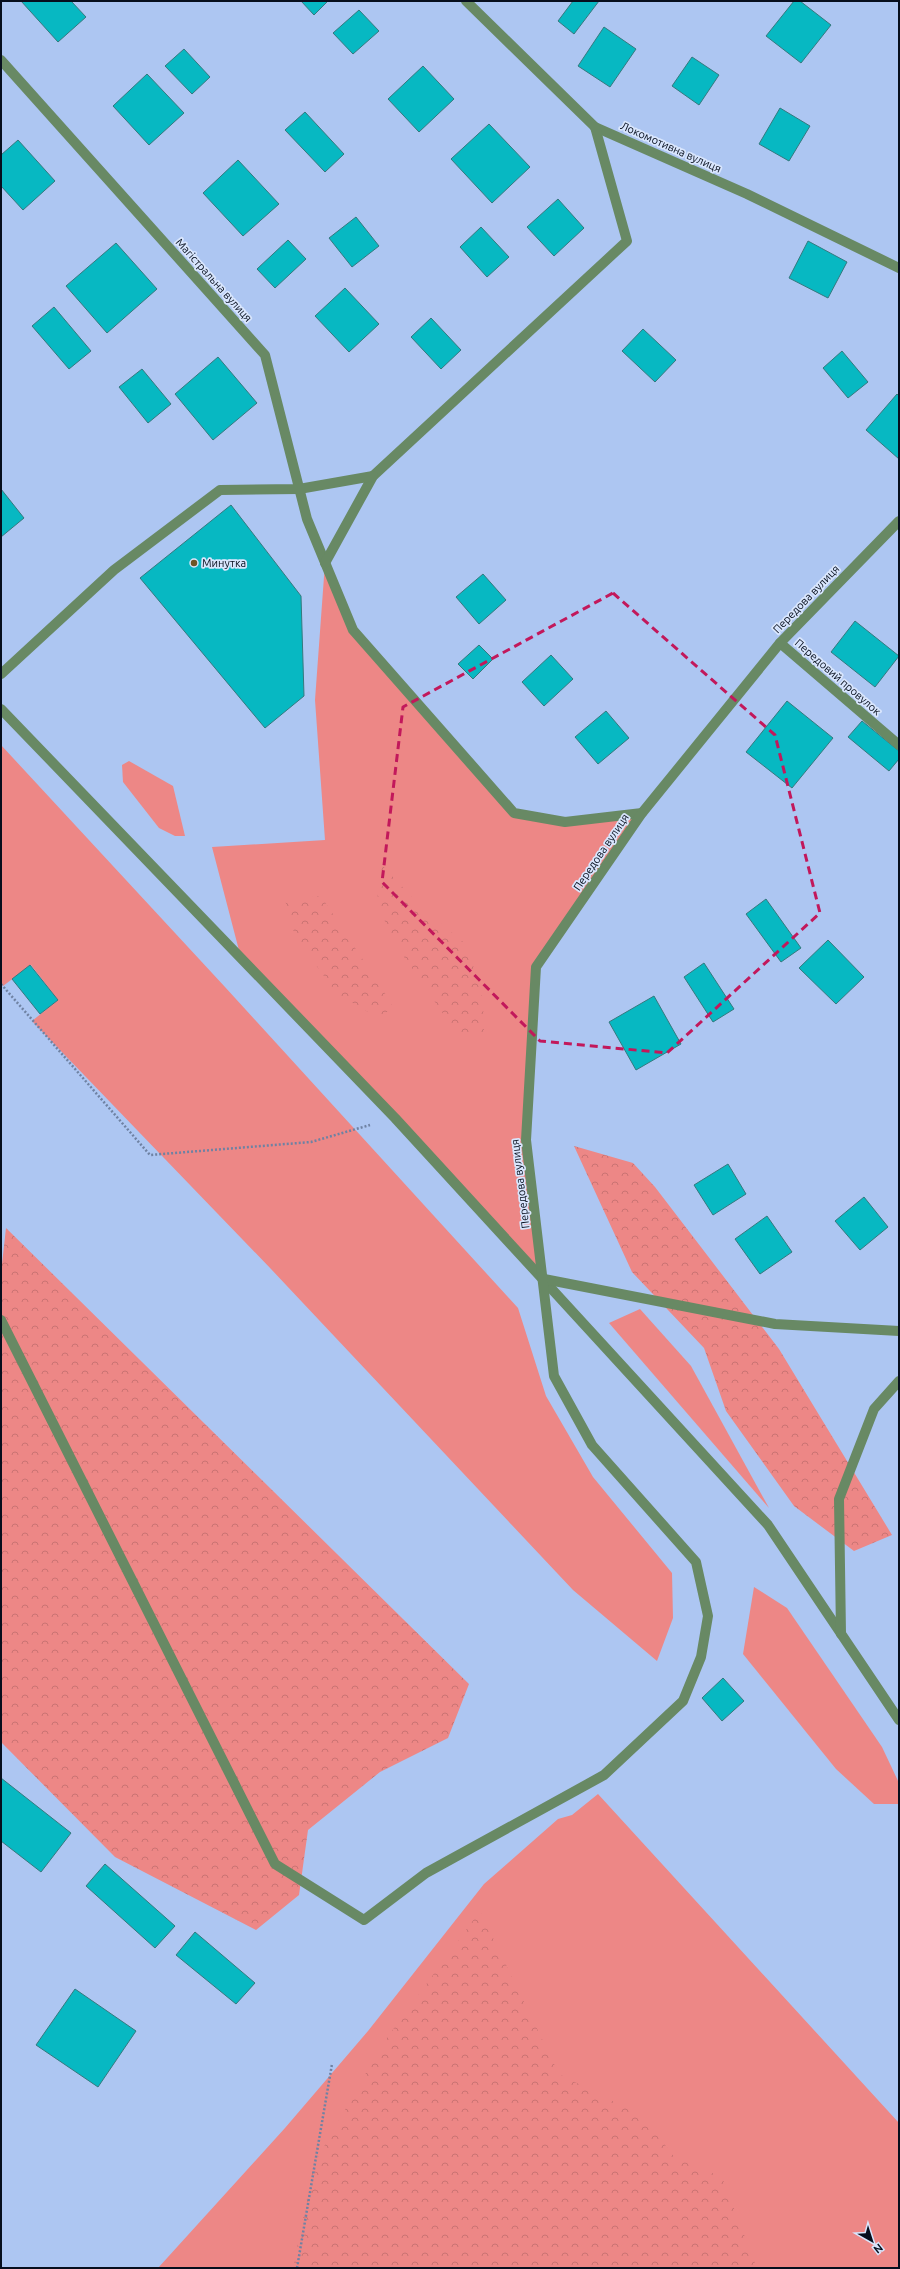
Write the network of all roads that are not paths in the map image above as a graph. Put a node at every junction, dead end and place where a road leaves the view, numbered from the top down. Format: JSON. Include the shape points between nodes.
{"nodes":[{"id":1,"x":466,"y":1,"type":"edge"},
{"id":2,"x":1,"y":60,"type":"edge"},
{"id":3,"x":595,"y":127,"type":"junction"},
{"id":4,"x":899,"y":268,"type":"edge"},
{"id":5,"x":373,"y":476,"type":"junction"},
{"id":6,"x":299,"y":489,"type":"junction"},
{"id":7,"x":899,"y":521,"type":"edge"},
{"id":8,"x":325,"y":563,"type":"junction"},
{"id":9,"x":780,"y":643,"type":"junction"},
{"id":10,"x":1,"y":674,"type":"edge"},
{"id":11,"x":1,"y":709,"type":"edge"},
{"id":12,"x":899,"y":745,"type":"edge"},
{"id":13,"x":642,"y":813,"type":"junction"},
{"id":14,"x":544,"y":1279,"type":"junction"},
{"id":15,"x":1,"y":1320,"type":"edge"},
{"id":16,"x":899,"y":1331,"type":"edge"},
{"id":17,"x":899,"y":1381,"type":"edge"},
{"id":18,"x":841,"y":1634,"type":"junction"},
{"id":19,"x":899,"y":1720,"type":"edge"}],
"edges":[{"from":1,"to":3,"type":"street","name":"Локомотивна вулиця"},
{"from":2,"to":6,"type":"street","name":"Магістральна вулиця","via":[[265,355]]},
{"from":3,"to":4,"type":"street","name":"Локомотивна вулиця","via":[[747,194]]},
{"from":3,"to":5,"type":"street","via":[[627,241]]},
{"from":5,"to":6,"type":"street"},
{"from":5,"to":8,"type":"street"},
{"from":6,"to":8,"type":"street","name":"Магістральна вулиця","via":[[307,519]]},
{"from":6,"to":10,"type":"street","via":[[220,490],[114,570]]},
{"from":7,"to":9,"type":"street","name":"Передова вулиця"},
{"from":8,"to":13,"type":"street","name":"Магістральна вулиця","via":[[353,630],[514,813],[565,822]]},
{"from":9,"to":12,"type":"street","name":"Передовий провулок"},
{"from":9,"to":13,"type":"street","name":"Передова вулиця"},
{"from":11,"to":14,"type":"street","via":[[395,1118]]},
{"from":13,"to":14,"type":"street","name":"Передова вулиця","via":[[536,967],[526,1140]]},
{"from":14,"to":15,"type":"street","name":"Передова вулиця","via":[[554,1376],[592,1445],[696,1562],[708,1616],[701,1657],[684,1701],[604,1775],[426,1873],[364,1920],[275,1864]]},
{"from":14,"to":16,"type":"street","via":[[775,1324]]},
{"from":14,"to":18,"type":"street","via":[[768,1525]]},
{"from":17,"to":18,"type":"street","via":[[874,1409],[839,1499]]},
{"from":18,"to":19,"type":"street"}]}
